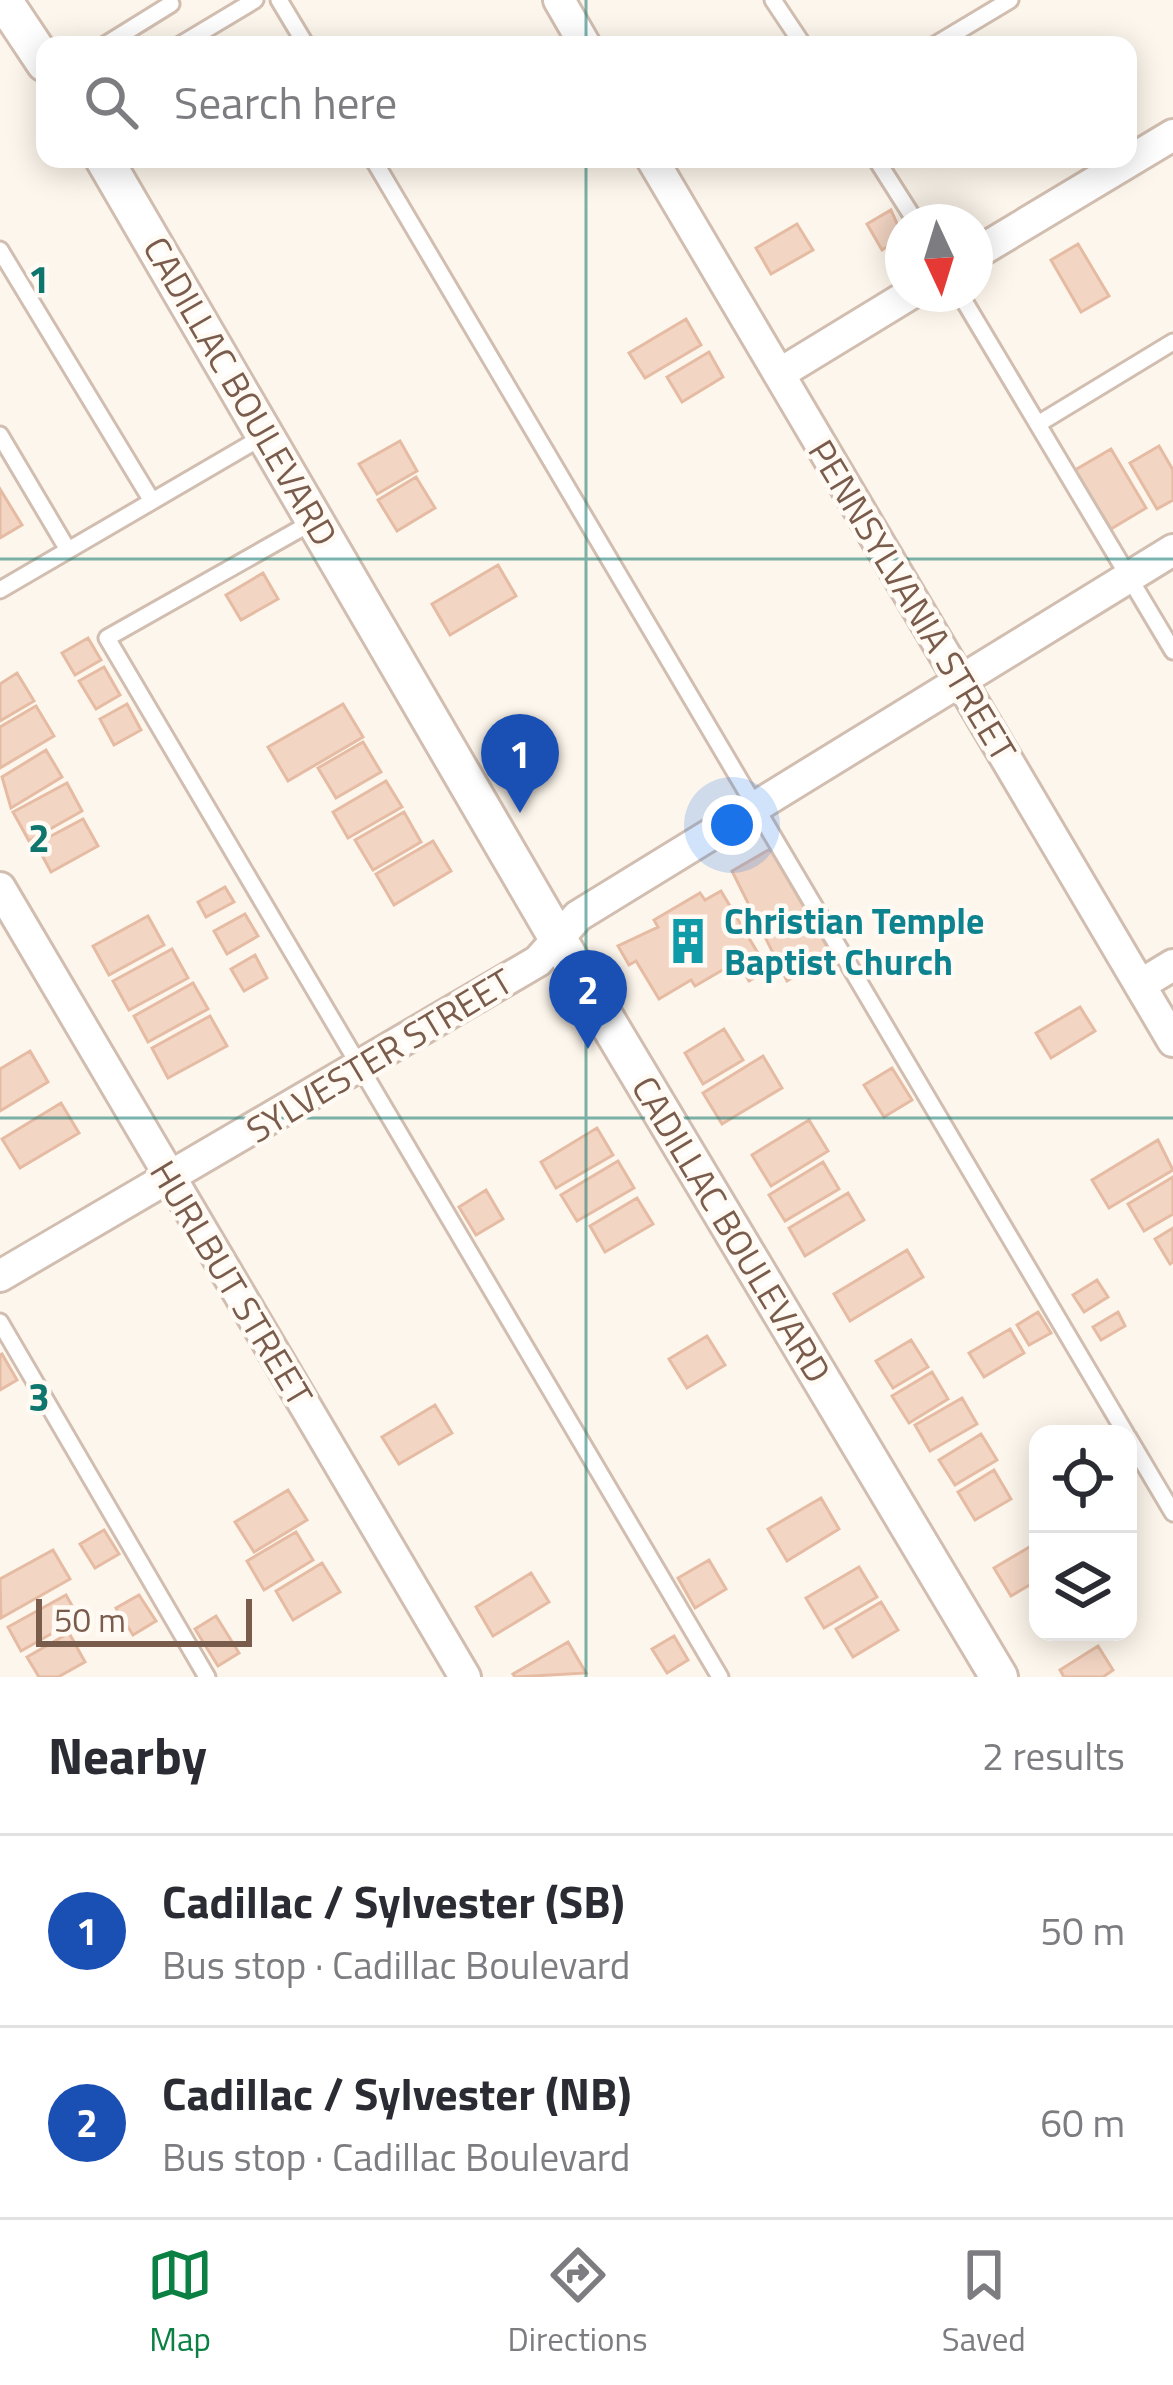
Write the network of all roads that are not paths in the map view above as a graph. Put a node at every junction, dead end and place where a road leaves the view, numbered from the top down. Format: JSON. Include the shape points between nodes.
{"nodes":[{"id":1,"x":3,"y":0,"type":"edge"},
{"id":2,"x":255,"y":0,"type":"edge"},
{"id":3,"x":279,"y":0,"type":"edge"},
{"id":4,"x":773,"y":0,"type":"edge"},
{"id":5,"x":1010,"y":0,"type":"edge"},
{"id":6,"x":171,"y":4,"type":"dead end"},
{"id":7,"x":574,"y":5,"type":"edge"},
{"id":8,"x":119,"y":36,"type":"edge"},
{"id":9,"x":195,"y":36,"type":"edge"},
{"id":10,"x":301,"y":36,"type":"edge"},
{"id":11,"x":583,"y":36,"type":"edge"},
{"id":12,"x":797,"y":36,"type":"edge"},
{"id":13,"x":950,"y":36,"type":"edge"},
{"id":14,"x":36,"y":50,"type":"edge"},
{"id":15,"x":1173,"y":135,"type":"edge"},
{"id":16,"x":1137,"y":157,"type":"edge"},
{"id":17,"x":109,"y":168,"type":"edge"},
{"id":18,"x":378,"y":168,"type":"edge"},
{"id":19,"x":657,"y":168,"type":"edge"},
{"id":20,"x":882,"y":168,"type":"edge"},
{"id":21,"x":1118,"y":168,"type":"edge"},
{"id":22,"x":905,"y":204,"type":"edge"},
{"id":23,"x":993,"y":243,"type":"edge"},
{"id":24,"x":3,"y":261,"type":"edge"},
{"id":25,"x":885,"y":309,"type":"edge"},
{"id":26,"x":971,"y":312,"type":"edge"},
{"id":27,"x":1173,"y":342,"type":"edge"},
{"id":28,"x":778,"y":374,"type":"junction"},
{"id":29,"x":1038,"y":424,"type":"junction"},
{"id":30,"x":0,"y":435,"type":"edge"},
{"id":31,"x":267,"y":435,"type":"junction"},
{"id":32,"x":152,"y":501,"type":"junction"},
{"id":33,"x":317,"y":520,"type":"junction"},
{"id":34,"x":68,"y":550,"type":"junction"},
{"id":35,"x":1173,"y":550,"type":"edge"},
{"id":36,"x":1129,"y":577,"type":"junction"},
{"id":37,"x":0,"y":590,"type":"edge"},
{"id":38,"x":1173,"y":651,"type":"edge"},
{"id":39,"x":960,"y":680,"type":"junction"},
{"id":40,"x":755,"y":809,"type":"junction"},
{"id":41,"x":0,"y":888,"type":"edge"},
{"id":42,"x":558,"y":939,"type":"junction"},
{"id":43,"x":1173,"y":964,"type":"edge"},
{"id":44,"x":1139,"y":985,"type":"junction"},
{"id":45,"x":1173,"y":1042,"type":"edge"},
{"id":46,"x":361,"y":1064,"type":"junction"},
{"id":47,"x":170,"y":1178,"type":"junction"},
{"id":48,"x":0,"y":1276,"type":"edge"},
{"id":49,"x":0,"y":1322,"type":"edge"},
{"id":50,"x":1120,"y":1425,"type":"edge"},
{"id":51,"x":1137,"y":1453,"type":"edge"},
{"id":52,"x":1173,"y":1513,"type":"edge"},
{"id":53,"x":207,"y":1677,"type":"edge"},
{"id":54,"x":465,"y":1677,"type":"edge"},
{"id":55,"x":720,"y":1677,"type":"edge"},
{"id":56,"x":999,"y":1677,"type":"edge"}],
"edges":[{"from":1,"to":14,"type":"street"},
{"from":2,"to":9,"type":"lane"},
{"from":3,"to":10,"type":"lane"},
{"from":4,"to":12,"type":"lane"},
{"from":5,"to":13,"type":"lane"},
{"from":6,"to":8,"type":"lane"},
{"from":7,"to":11,"type":"street"},
{"from":15,"to":16,"type":"street"},
{"from":17,"to":31,"type":"street","name":"CADILLAC BOULEVARD"},
{"from":18,"to":40,"type":"lane"},
{"from":19,"to":28,"type":"street","name":"PENNSYLVANIA STREET"},
{"from":20,"to":22,"type":"lane"},
{"from":21,"to":23,"type":"street"},
{"from":24,"to":32,"type":"lane"},
{"from":25,"to":28,"type":"street"},
{"from":26,"to":29,"type":"lane"},
{"from":27,"to":29,"type":"lane"},
{"from":28,"to":39,"type":"street","name":"PENNSYLVANIA STREET"},
{"from":29,"to":36,"type":"lane"},
{"from":30,"to":34,"type":"lane"},
{"from":31,"to":32,"type":"lane"},
{"from":31,"to":33,"type":"street","name":"CADILLAC BOULEVARD"},
{"from":32,"to":34,"type":"lane"},
{"from":33,"to":42,"type":"street","name":"CADILLAC BOULEVARD"},
{"from":33,"to":46,"type":"lane","via":[[107,638]]},
{"from":34,"to":37,"type":"lane"},
{"from":35,"to":36,"type":"street","name":"SYLVESTER STREET"},
{"from":36,"to":38,"type":"lane"},
{"from":36,"to":39,"type":"street","name":"SYLVESTER STREET"},
{"from":39,"to":40,"type":"street","name":"SYLVESTER STREET"},
{"from":39,"to":44,"type":"street","name":"PENNSYLVANIA STREET"},
{"from":40,"to":42,"type":"street","name":"SYLVESTER STREET","via":[[578,916]]},
{"from":40,"to":50,"type":"lane"},
{"from":41,"to":47,"type":"street","name":"HURLBUT STREET"},
{"from":42,"to":46,"type":"street","name":"SYLVESTER STREET","via":[[538,961]]},
{"from":42,"to":56,"type":"street","name":"CADILLAC BOULEVARD"},
{"from":43,"to":44,"type":"street"},
{"from":44,"to":45,"type":"street","name":"PENNSYLVANIA STREET"},
{"from":46,"to":47,"type":"street","name":"SYLVESTER STREET"},
{"from":46,"to":55,"type":"lane"},
{"from":47,"to":48,"type":"street","name":"SYLVESTER STREET"},
{"from":47,"to":54,"type":"street","name":"HURLBUT STREET"},
{"from":49,"to":53,"type":"lane"},
{"from":51,"to":52,"type":"lane"}]}
